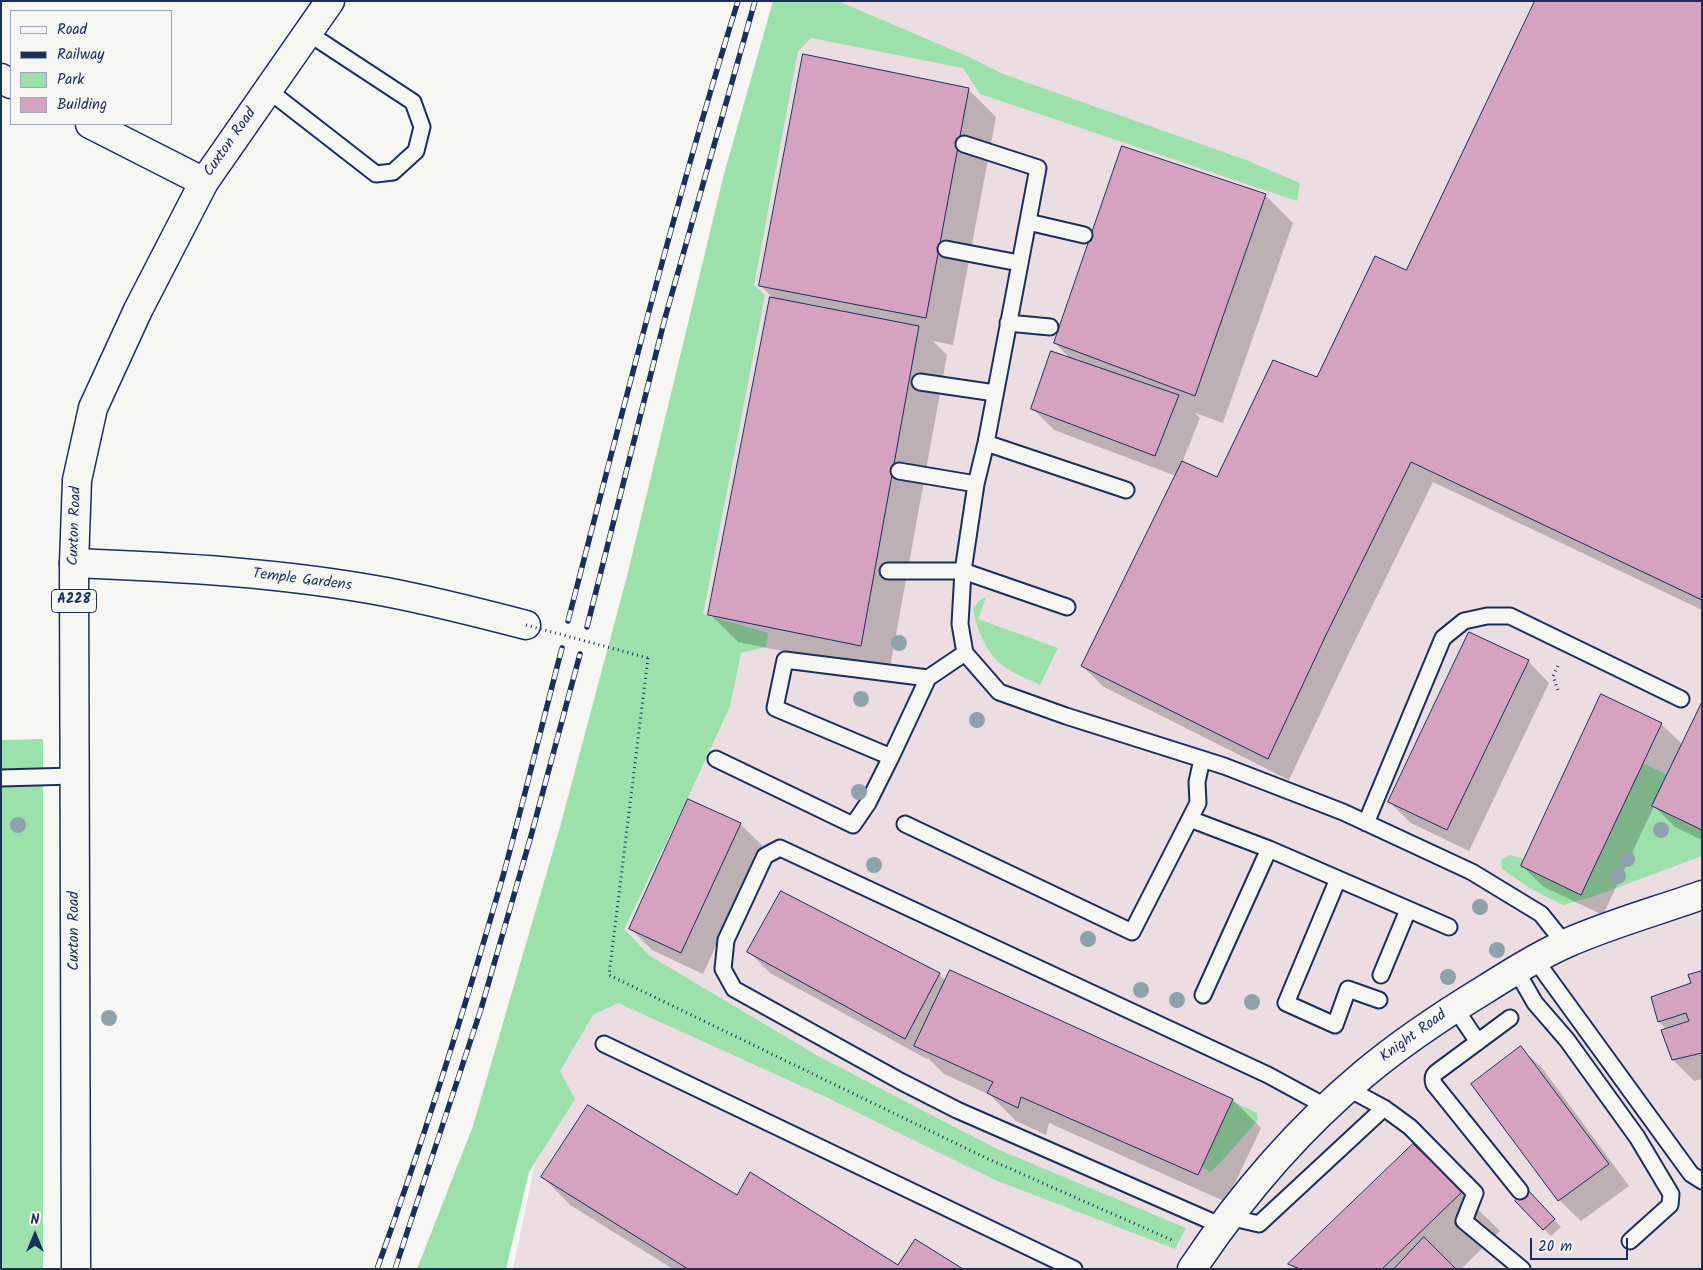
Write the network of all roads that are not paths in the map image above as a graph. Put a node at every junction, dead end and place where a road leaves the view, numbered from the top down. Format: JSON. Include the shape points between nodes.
{"nodes":[{"id":1,"x":330,"y":1,"type":"edge"},
{"id":2,"x":308,"y":33,"type":"junction"},
{"id":3,"x":268,"y":90,"type":"junction"},
{"id":4,"x":92,"y":125,"type":"edge"},
{"id":5,"x":964,"y":144,"type":"dead end"},
{"id":6,"x":204,"y":182,"type":"junction"},
{"id":7,"x":1028,"y":222,"type":"junction"},
{"id":8,"x":1084,"y":235,"type":"dead end"},
{"id":9,"x":946,"y":249,"type":"dead end"},
{"id":10,"x":1020,"y":263,"type":"junction"},
{"id":11,"x":1008,"y":323,"type":"junction"},
{"id":12,"x":1050,"y":327,"type":"dead end"},
{"id":13,"x":920,"y":382,"type":"dead end"},
{"id":14,"x":995,"y":393,"type":"junction"},
{"id":15,"x":986,"y":443,"type":"junction"},
{"id":16,"x":899,"y":471,"type":"dead end"},
{"id":17,"x":976,"y":484,"type":"junction"},
{"id":18,"x":1126,"y":490,"type":"dead end"},
{"id":19,"x":74,"y":563,"type":"junction"},
{"id":20,"x":888,"y":571,"type":"dead end"},
{"id":21,"x":963,"y":571,"type":"junction"},
{"id":22,"x":1067,"y":606,"type":"dead end"},
{"id":23,"x":526,"y":625,"type":"road end"},
{"id":24,"x":965,"y":653,"type":"junction"},
{"id":25,"x":928,"y":678,"type":"junction"},
{"id":26,"x":1681,"y":699,"type":"dead end"},
{"id":27,"x":891,"y":757,"type":"junction"},
{"id":28,"x":716,"y":759,"type":"dead end"},
{"id":29,"x":1202,"y":759,"type":"junction"},
{"id":30,"x":74,"y":776,"type":"junction"},
{"id":31,"x":2,"y":777,"type":"edge"},
{"id":32,"x":1190,"y":819,"type":"junction"},
{"id":33,"x":1366,"y":823,"type":"junction"},
{"id":34,"x":905,"y":824,"type":"dead end"},
{"id":35,"x":1269,"y":849,"type":"junction"},
{"id":36,"x":1338,"y":879,"type":"junction"},
{"id":37,"x":1702,"y":895,"type":"edge"},
{"id":38,"x":1408,"y":910,"type":"junction"},
{"id":39,"x":1449,"y":927,"type":"dead end"},
{"id":40,"x":1566,"y":944,"type":"junction"},
{"id":41,"x":1527,"y":964,"type":"junction"},
{"id":42,"x":1381,"y":975,"type":"dead end"},
{"id":43,"x":1203,"y":995,"type":"dead end"},
{"id":44,"x":1379,"y":1000,"type":"dead end"},
{"id":45,"x":1455,"y":1008,"type":"junction"},
{"id":46,"x":1510,"y":1018,"type":"dead end"},
{"id":47,"x":1478,"y":1042,"type":"junction"},
{"id":48,"x":604,"y":1044,"type":"dead end"},
{"id":49,"x":1347,"y":1088,"type":"junction"},
{"id":50,"x":1327,"y":1107,"type":"junction"},
{"id":51,"x":1384,"y":1108,"type":"junction"},
{"id":52,"x":1702,"y":1181,"type":"edge"},
{"id":53,"x":1520,"y":1191,"type":"dead end"},
{"id":54,"x":1226,"y":1221,"type":"junction"},
{"id":55,"x":1630,"y":1241,"type":"dead end"},
{"id":56,"x":76,"y":1269,"type":"edge"},
{"id":57,"x":1074,"y":1269,"type":"edge"},
{"id":58,"x":1192,"y":1269,"type":"edge"},
{"id":59,"x":1522,"y":1269,"type":"edge"}],
"edges":[{"from":1,"to":2,"type":"main road","name":"Cuxton Road","number":"A228"},
{"from":2,"to":3,"type":"main road","name":"Cuxton Road","number":"A228"},
{"from":2,"to":3,"type":"lane","via":[[413,102],[422,127],[416,151],[393,172],[376,174]]},
{"from":3,"to":6,"type":"main road","name":"Cuxton Road","number":"A228"},
{"from":4,"to":6,"type":"main road"},
{"from":5,"to":7,"type":"lane","via":[[1038,168]]},
{"from":6,"to":19,"type":"main road","name":"Cuxton Road","number":"A228","via":[[138,310],[93,408],[77,480]]},
{"from":7,"to":8,"type":"lane"},
{"from":7,"to":10,"type":"lane"},
{"from":9,"to":10,"type":"lane"},
{"from":10,"to":11,"type":"lane"},
{"from":11,"to":12,"type":"lane"},
{"from":11,"to":14,"type":"lane"},
{"from":13,"to":14,"type":"lane"},
{"from":14,"to":15,"type":"lane"},
{"from":15,"to":17,"type":"lane"},
{"from":15,"to":18,"type":"lane"},
{"from":16,"to":17,"type":"lane"},
{"from":17,"to":21,"type":"lane"},
{"from":19,"to":23,"type":"main road","name":"Temple Gardens","via":[[252,574],[362,588]]},
{"from":19,"to":30,"type":"main road","name":"Cuxton Road","number":"A228"},
{"from":20,"to":21,"type":"lane"},
{"from":21,"to":22,"type":"lane"},
{"from":21,"to":24,"type":"lane","via":[[960,624]]},
{"from":24,"to":25,"type":"lane"},
{"from":24,"to":29,"type":"lane","via":[[999,692]]},
{"from":25,"to":27,"type":"lane"},
{"from":25,"to":27,"type":"lane","via":[[785,660],[775,708]]},
{"from":26,"to":33,"type":"lane","via":[[1510,616],[1464,621],[1443,638]]},
{"from":27,"to":28,"type":"lane","via":[[853,825]]},
{"from":29,"to":32,"type":"lane","via":[[1197,782],[1198,803]]},
{"from":29,"to":33,"type":"lane"},
{"from":30,"to":31,"type":"lane"},
{"from":30,"to":56,"type":"main road","name":"Cuxton Road","number":"A228"},
{"from":32,"to":34,"type":"lane","via":[[1132,932]]},
{"from":32,"to":35,"type":"lane"},
{"from":33,"to":40,"type":"lane","via":[[1472,872],[1541,914]]},
{"from":35,"to":36,"type":"lane"},
{"from":35,"to":43,"type":"lane"},
{"from":36,"to":38,"type":"lane"},
{"from":36,"to":44,"type":"lane","via":[[1286,1003],[1335,1025],[1348,989]]},
{"from":37,"to":40,"type":"main road","name":"Knight Road"},
{"from":38,"to":39,"type":"lane"},
{"from":38,"to":42,"type":"lane"},
{"from":40,"to":41,"type":"main road","name":"Knight Road"},
{"from":41,"to":45,"type":"main road","name":"Knight Road"},
{"from":41,"to":52,"type":"lane","via":[[1542,969],[1691,1174]]},
{"from":41,"to":55,"type":"lane","via":[[1535,1003],[1568,1040],[1632,1130],[1671,1194],[1670,1205]]},
{"from":45,"to":47,"type":"lane"},
{"from":45,"to":49,"type":"main road","name":"Knight Road"},
{"from":46,"to":47,"type":"lane"},
{"from":47,"to":53,"type":"lane","via":[[1435,1073],[1434,1084]]},
{"from":48,"to":57,"type":"lane"},
{"from":49,"to":50,"type":"main road","name":"Knight Road"},
{"from":49,"to":51,"type":"lane"},
{"from":50,"to":54,"type":"main road","name":"Knight Road","via":[[1262,1176]]},
{"from":50,"to":54,"type":"lane","via":[[1268,1075],[780,848],[765,856],[726,940],[723,969],[734,989],[957,1110]]},
{"from":51,"to":54,"type":"lane","via":[[1259,1224]]},
{"from":51,"to":59,"type":"lane","via":[[1410,1127],[1475,1193],[1464,1221]]},
{"from":54,"to":58,"type":"main road","name":"Knight Road"}]}
